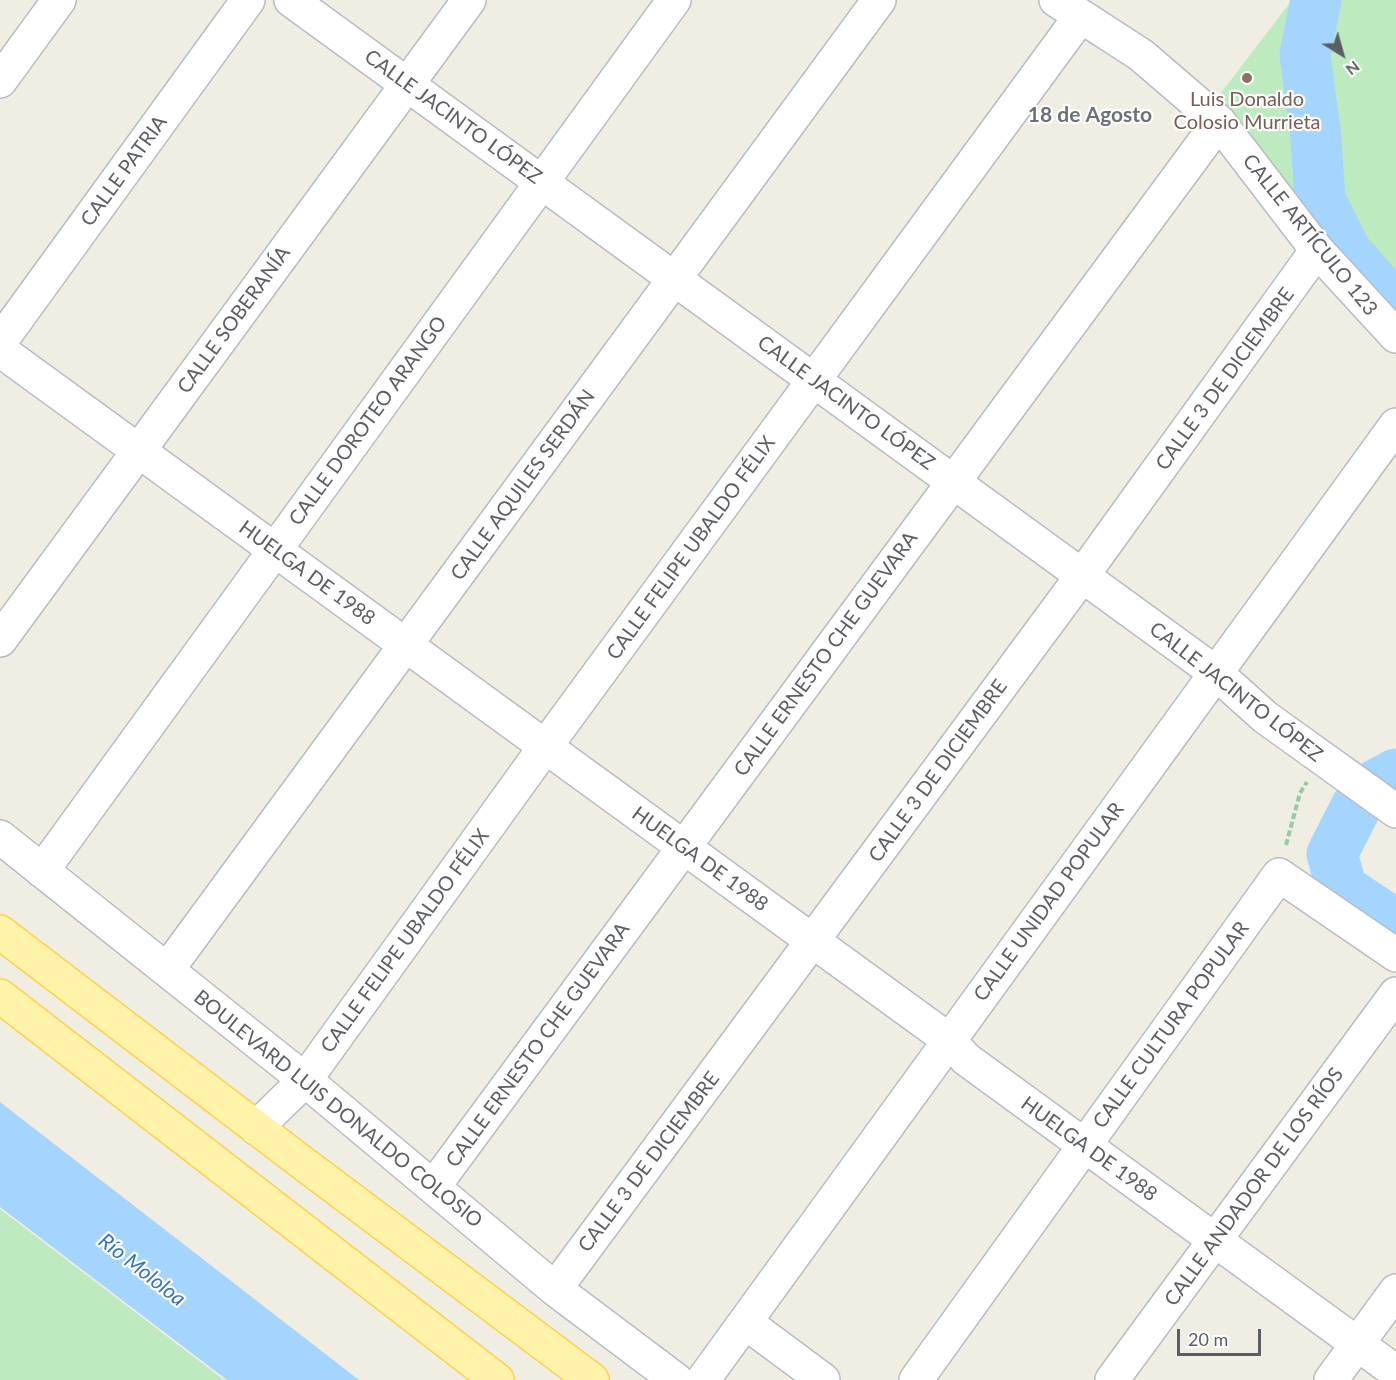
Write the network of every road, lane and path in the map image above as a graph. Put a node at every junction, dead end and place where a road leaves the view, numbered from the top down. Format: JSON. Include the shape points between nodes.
{"nodes":[{"id":1,"x":59,"y":0,"type":"edge"},
{"id":2,"x":248,"y":0,"type":"edge"},
{"id":3,"x":291,"y":0,"type":"edge"},
{"id":4,"x":469,"y":0,"type":"edge"},
{"id":5,"x":674,"y":0,"type":"edge"},
{"id":6,"x":879,"y":0,"type":"edge"},
{"id":7,"x":1068,"y":8,"type":"edge"},
{"id":8,"x":0,"y":81,"type":"edge"},
{"id":9,"x":407,"y":84,"type":"junction"},
{"id":10,"x":1219,"y":122,"type":"junction"},
{"id":11,"x":542,"y":182,"type":"junction"},
{"id":12,"x":1317,"y":250,"type":"junction"},
{"id":13,"x":675,"y":279,"type":"junction"},
{"id":14,"x":1396,"y":336,"type":"edge"},
{"id":15,"x":0,"y":342,"type":"edge"},
{"id":16,"x":0,"y":350,"type":"edge"},
{"id":17,"x":814,"y":380,"type":"junction"},
{"id":18,"x":1396,"y":425,"type":"edge"},
{"id":19,"x":139,"y":451,"type":"junction"},
{"id":20,"x":954,"y":482,"type":"junction"},
{"id":21,"x":275,"y":550,"type":"junction"},
{"id":22,"x":1082,"y":576,"type":"junction"},
{"id":23,"x":0,"y":640,"type":"edge"},
{"id":24,"x":406,"y":645,"type":"junction"},
{"id":25,"x":1216,"y":673,"type":"junction"},
{"id":26,"x":545,"y":747,"type":"junction"},
{"id":27,"x":1329,"y":764,"type":"junction"},
{"id":28,"x":1396,"y":811,"type":"edge"},
{"id":29,"x":0,"y":837,"type":"edge"},
{"id":30,"x":684,"y":847,"type":"junction"},
{"id":31,"x":42,"y":871,"type":"junction"},
{"id":32,"x":1279,"y":875,"type":"junction"},
{"id":33,"x":0,"y":933,"type":"edge"},
{"id":34,"x":813,"y":941,"type":"junction"},
{"id":35,"x":1396,"y":955,"type":"edge"},
{"id":36,"x":168,"y":970,"type":"junction"},
{"id":37,"x":1396,"y":994,"type":"edge"},
{"id":38,"x":0,"y":996,"type":"edge"},
{"id":39,"x":949,"y":1040,"type":"junction"},
{"id":40,"x":305,"y":1080,"type":"junction"},
{"id":41,"x":256,"y":1128,"type":"junction"},
{"id":42,"x":1084,"y":1145,"type":"junction"},
{"id":43,"x":434,"y":1186,"type":"junction"},
{"id":44,"x":1215,"y":1240,"type":"junction"},
{"id":45,"x":555,"y":1288,"type":"junction"},
{"id":46,"x":1396,"y":1291,"type":"edge"},
{"id":47,"x":745,"y":1322,"type":"junction"},
{"id":48,"x":1358,"y":1344,"type":"junction"},
{"id":49,"x":1396,"y":1372,"type":"edge"},
{"id":50,"x":497,"y":1380,"type":"edge"},
{"id":51,"x":592,"y":1380,"type":"edge"},
{"id":52,"x":676,"y":1380,"type":"edge"},
{"id":53,"x":703,"y":1380,"type":"edge"},
{"id":54,"x":823,"y":1380,"type":"edge"},
{"id":55,"x":916,"y":1380,"type":"edge"},
{"id":56,"x":1112,"y":1380,"type":"edge"},
{"id":57,"x":1331,"y":1380,"type":"edge"}],
"edges":[{"from":1,"to":8,"type":"street"},
{"from":2,"to":15,"type":"street","name":"CALLE PATRIA"},
{"from":3,"to":9,"type":"street","name":"CALLE JACINTO LÓPEZ"},
{"from":4,"to":9,"type":"street","name":"CALLE SOBERANÍA"},
{"from":5,"to":11,"type":"street","name":"CALLE DOROTEO ARANGO"},
{"from":6,"to":13,"type":"street","name":"CALLE AQUILES SERDÁN"},
{"from":7,"to":10,"type":"street","name":"CALLE ARTÍCULO 123","via":[[1141,55]]},
{"from":7,"to":17,"type":"street","name":"CALLE FELIPE UBALDO FÉLIX"},
{"from":9,"to":11,"type":"street","name":"CALLE JACINTO LÓPEZ"},
{"from":9,"to":19,"type":"street","name":"CALLE SOBERANÍA"},
{"from":10,"to":12,"type":"street","name":"CALLE ARTÍCULO 123"},
{"from":10,"to":20,"type":"street","name":"CALLE ERNESTO CHE GUEVARA"},
{"from":11,"to":13,"type":"street","name":"CALLE JACINTO LÓPEZ"},
{"from":11,"to":21,"type":"street","name":"CALLE DOROTEO ARANGO"},
{"from":12,"to":14,"type":"street","name":"CALLE ARTÍCULO 123"},
{"from":12,"to":22,"type":"street","name":"CALLE 3 DE DICIEMBRE"},
{"from":13,"to":17,"type":"street","name":"CALLE JACINTO LÓPEZ"},
{"from":13,"to":24,"type":"street","name":"CALLE AQUILES SERDÁN"},
{"from":16,"to":19,"type":"street","name":"HUELGA DE 1988"},
{"from":17,"to":20,"type":"street","name":"CALLE JACINTO LÓPEZ"},
{"from":17,"to":26,"type":"street","name":"CALLE FELIPE UBALDO FÉLIX"},
{"from":18,"to":25,"type":"street","name":"CALLE UNIDAD POPULAR"},
{"from":19,"to":21,"type":"street","name":"HUELGA DE 1988"},
{"from":19,"to":23,"type":"street","name":"CALLE SOBERANÍA"},
{"from":20,"to":22,"type":"street","name":"CALLE JACINTO LÓPEZ"},
{"from":20,"to":30,"type":"street","name":"CALLE ERNESTO CHE GUEVARA"},
{"from":21,"to":24,"type":"street","name":"HUELGA DE 1988"},
{"from":21,"to":31,"type":"street","name":"CALLE DOROTEO ARANGO"},
{"from":22,"to":25,"type":"street","name":"CALLE JACINTO LÓPEZ"},
{"from":22,"to":34,"type":"street","name":"CALLE 3 DE DICIEMBRE"},
{"from":24,"to":26,"type":"street","name":"HUELGA DE 1988"},
{"from":24,"to":36,"type":"street","name":"CALLE AQUILES SERDÁN"},
{"from":25,"to":27,"type":"street","name":"CALLE JACINTO LÓPEZ","via":[[1265,717]]},
{"from":25,"to":39,"type":"street","name":"CALLE UNIDAD POPULAR"},
{"from":26,"to":30,"type":"street","name":"HUELGA DE 1988"},
{"from":26,"to":40,"type":"street","name":"CALLE FELIPE UBALDO FÉLIX"},
{"from":27,"to":28,"type":"street","name":"CALLE JACINTO LÓPEZ"},
{"from":27,"to":32,"type":"path","via":[[1299,793]]},
{"from":29,"to":31,"type":"street","name":"BOULEVARD LUIS DONALDO COLOSIO"},
{"from":30,"to":34,"type":"street","name":"HUELGA DE 1988"},
{"from":30,"to":43,"type":"street","name":"CALLE ERNESTO CHE GUEVARA"},
{"from":31,"to":36,"type":"street","name":"BOULEVARD LUIS DONALDO COLOSIO"},
{"from":32,"to":35,"type":"street"},
{"from":32,"to":42,"type":"street","name":"CALLE CULTURA POPULAR"},
{"from":33,"to":41,"type":"main road"},
{"from":34,"to":39,"type":"street","name":"HUELGA DE 1988"},
{"from":34,"to":45,"type":"street","name":"CALLE 3 DE DICIEMBRE"},
{"from":36,"to":40,"type":"street","name":"BOULEVARD LUIS DONALDO COLOSIO"},
{"from":37,"to":44,"type":"street","name":"CALLE ANDADOR DE LOS RÍOS"},
{"from":38,"to":50,"type":"main road"},
{"from":39,"to":42,"type":"street","name":"HUELGA DE 1988","via":[[966,1059]]},
{"from":39,"to":47,"type":"street","name":"CALLE UNIDAD POPULAR"},
{"from":40,"to":41,"type":"street","name":"CALLE FELIPE UBALDO FÉLIX"},
{"from":40,"to":43,"type":"street","name":"BOULEVARD LUIS DONALDO COLOSIO"},
{"from":41,"to":51,"type":"main road"},
{"from":42,"to":44,"type":"street","name":"HUELGA DE 1988"},
{"from":42,"to":55,"type":"street","name":"CALLE CULTURA POPULAR"},
{"from":43,"to":45,"type":"street","name":"BOULEVARD LUIS DONALDO COLOSIO"},
{"from":44,"to":48,"type":"street","name":"HUELGA DE 1988"},
{"from":44,"to":56,"type":"street","name":"CALLE ANDADOR DE LOS RÍOS"},
{"from":45,"to":52,"type":"street","name":"BOULEVARD LUIS DONALDO COLOSIO"},
{"from":46,"to":48,"type":"street"},
{"from":47,"to":53,"type":"street","name":"CALLE UNIDAD POPULAR"},
{"from":47,"to":54,"type":"street"},
{"from":48,"to":49,"type":"street","name":"HUELGA DE 1988"},
{"from":48,"to":57,"type":"street"}]}
